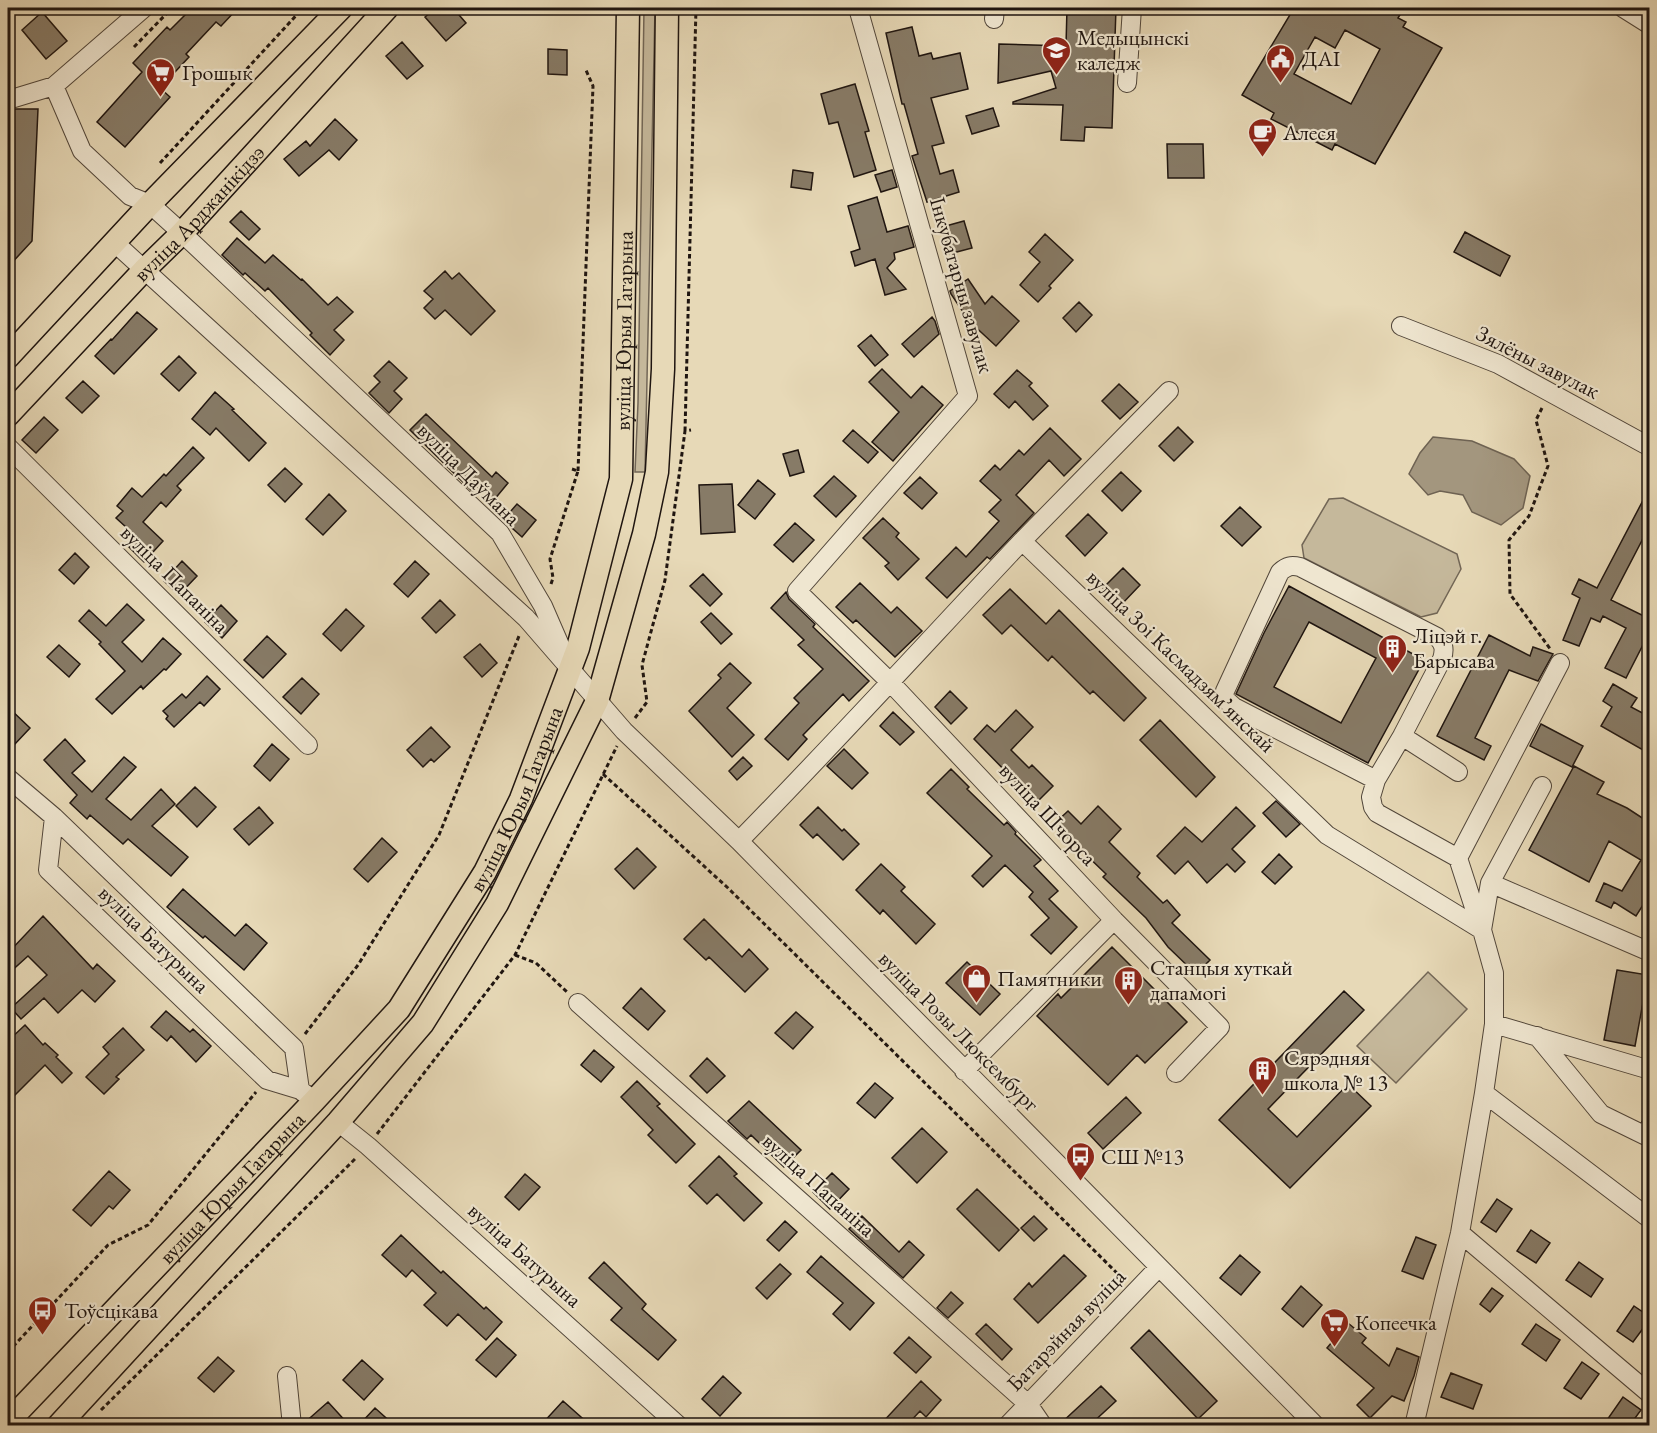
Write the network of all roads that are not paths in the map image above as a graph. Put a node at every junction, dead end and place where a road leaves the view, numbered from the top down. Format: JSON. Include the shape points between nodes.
{"nodes":[{"id":1,"x":144,"y":8,"type":"edge"},
{"id":2,"x":341,"y":8,"type":"edge"},
{"id":3,"x":387,"y":8,"type":"edge"},
{"id":4,"x":628,"y":8,"type":"edge"},
{"id":5,"x":667,"y":8,"type":"edge"},
{"id":6,"x":858,"y":8,"type":"edge"},
{"id":7,"x":1132,"y":8,"type":"edge"},
{"id":8,"x":1623,"y":8,"type":"edge"},
{"id":9,"x":1650,"y":25,"type":"edge"},
{"id":10,"x":1127,"y":82,"type":"dead end"},
{"id":11,"x":54,"y":86,"type":"junction"},
{"id":12,"x":8,"y":100,"type":"edge"},
{"id":13,"x":150,"y":204,"type":"junction"},
{"id":14,"x":182,"y":233,"type":"junction"},
{"id":15,"x":115,"y":243,"type":"junction"},
{"id":16,"x":144,"y":270,"type":"junction"},
{"id":17,"x":1401,"y":326,"type":"dead end"},
{"id":18,"x":8,"y":357,"type":"edge"},
{"id":19,"x":1169,"y":391,"type":"dead end"},
{"id":20,"x":8,"y":415,"type":"edge"},
{"id":21,"x":8,"y":447,"type":"edge"},
{"id":22,"x":1650,"y":447,"type":"edge"},
{"id":23,"x":1022,"y":541,"type":"junction"},
{"id":24,"x":797,"y":591,"type":"joint"},
{"id":25,"x":1560,"y":663,"type":"road end"},
{"id":26,"x":570,"y":669,"type":"junction"},
{"id":27,"x":890,"y":682,"type":"junction"},
{"id":28,"x":597,"y":701,"type":"junction"},
{"id":29,"x":1402,"y":736,"type":"junction"},
{"id":30,"x":308,"y":745,"type":"dead end"},
{"id":31,"x":1458,"y":772,"type":"dead end"},
{"id":32,"x":8,"y":778,"type":"edge"},
{"id":33,"x":1376,"y":780,"type":"junction"},
{"id":34,"x":1542,"y":786,"type":"dead end"},
{"id":35,"x":54,"y":818,"type":"junction"},
{"id":36,"x":739,"y":841,"type":"junction"},
{"id":37,"x":1458,"y":858,"type":"junction"},
{"id":38,"x":1490,"y":884,"type":"junction"},
{"id":39,"x":1114,"y":920,"type":"junction"},
{"id":40,"x":1482,"y":930,"type":"junction"},
{"id":41,"x":1650,"y":952,"type":"edge"},
{"id":42,"x":578,"y":1003,"type":"road end"},
{"id":43,"x":1494,"y":1024,"type":"junction"},
{"id":44,"x":1537,"y":1036,"type":"junction"},
{"id":45,"x":1650,"y":1070,"type":"edge"},
{"id":46,"x":964,"y":1071,"type":"junction"},
{"id":47,"x":1176,"y":1074,"type":"dead end"},
{"id":48,"x":1484,"y":1093,"type":"junction"},
{"id":49,"x":307,"y":1096,"type":"junction"},
{"id":50,"x":338,"y":1122,"type":"junction"},
{"id":51,"x":1650,"y":1126,"type":"edge"},
{"id":52,"x":1650,"y":1219,"type":"edge"},
{"id":53,"x":1460,"y":1233,"type":"junction"},
{"id":54,"x":1159,"y":1267,"type":"junction"},
{"id":55,"x":287,"y":1376,"type":"dead end"},
{"id":56,"x":1650,"y":1394,"type":"edge"},
{"id":57,"x":1028,"y":1404,"type":"junction"},
{"id":58,"x":8,"y":1422,"type":"edge"},
{"id":59,"x":58,"y":1425,"type":"edge"},
{"id":60,"x":292,"y":1425,"type":"edge"},
{"id":61,"x":679,"y":1425,"type":"edge"},
{"id":62,"x":1007,"y":1425,"type":"edge"},
{"id":63,"x":1043,"y":1425,"type":"edge"},
{"id":64,"x":1316,"y":1425,"type":"edge"},
{"id":65,"x":1414,"y":1425,"type":"edge"}],
"edges":[{"from":1,"to":11,"type":"street"},
{"from":2,"to":13,"type":"main road","name":"вуліца Арджанікідзэ"},
{"from":3,"to":14,"type":"main road","name":"вуліца Арджанікідзэ"},
{"from":4,"to":26,"type":"main road","name":"вуліца Юрыя Гагарына","via":[[621,479]]},
{"from":5,"to":28,"type":"main road","name":"вуліца Юрыя Гагарына","via":[[663,369],[657,472],[644,534]]},
{"from":6,"to":24,"type":"street","name":"Інкубатарны завулак","via":[[968,396]]},
{"from":7,"to":10,"type":"street"},
{"from":8,"to":9,"type":"street"},
{"from":11,"to":12,"type":"street"},
{"from":11,"to":13,"type":"street","name":"вуліца Даўмана","via":[[82,151],[130,196]]},
{"from":13,"to":14,"type":"street","name":"вуліца Даўмана"},
{"from":13,"to":15,"type":"main road","name":"вуліца Арджанікідзэ"},
{"from":14,"to":16,"type":"main road","name":"вуліца Арджанікідзэ"},
{"from":14,"to":26,"type":"street","name":"вуліца Даўмана","via":[[500,533],[543,606]]},
{"from":15,"to":16,"type":"street"},
{"from":15,"to":18,"type":"main road","name":"вуліца Арджанікідзэ"},
{"from":16,"to":20,"type":"main road","name":"вуліца Арджанікідзэ"},
{"from":16,"to":26,"type":"street","via":[[526,618]]},
{"from":17,"to":22,"type":"street","name":"Зялёны завулак","via":[[1498,364]]},
{"from":19,"to":23,"type":"street"},
{"from":21,"to":30,"type":"street","name":"вуліца Папаніна"},
{"from":23,"to":27,"type":"street"},
{"from":23,"to":40,"type":"street","name":"вуліца Зоі Касмадзямʼянскай","via":[[1327,835]]},
{"from":24,"to":27,"type":"street","name":"вуліца Шчорса"},
{"from":25,"to":37,"type":"street"},
{"from":26,"to":28,"type":"street","name":"вуліца Розы Люксембург"},
{"from":26,"to":49,"type":"main road","name":"вуліца Юрыя Гагарына","via":[[521,799],[484,872],[399,1009]]},
{"from":27,"to":36,"type":"street"},
{"from":27,"to":39,"type":"street","name":"вуліца Шчорса"},
{"from":28,"to":36,"type":"street","name":"вуліца Розы Люксембург"},
{"from":28,"to":50,"type":"main road","name":"вуліца Юрыя Гагарына","via":[[497,903],[423,1023]]},
{"from":29,"to":31,"type":"street"},
{"from":29,"to":33,"type":"street"},
{"from":29,"to":33,"type":"street","via":[[1442,658],[1443,643],[1300,567],[1286,567],[1280,572],[1224,698],[1234,707]]},
{"from":32,"to":35,"type":"street","name":"вуліца Батурына"},
{"from":33,"to":37,"type":"street","via":[[1371,797],[1377,813]]},
{"from":34,"to":38,"type":"street"},
{"from":35,"to":49,"type":"street","name":"вуліца Батурына","via":[[294,1048]]},
{"from":35,"to":49,"type":"street","name":"вуліца Батурына","via":[[48,870],[267,1080]]},
{"from":36,"to":46,"type":"street","name":"вуліца Розы Люксембург"},
{"from":37,"to":40,"type":"street"},
{"from":38,"to":40,"type":"street"},
{"from":38,"to":41,"type":"street"},
{"from":39,"to":46,"type":"street"},
{"from":39,"to":47,"type":"street","name":"вуліца Шчорса","via":[[1220,1027]]},
{"from":40,"to":43,"type":"street","via":[[1494,973]]},
{"from":42,"to":57,"type":"street","name":"вуліца Папаніна"},
{"from":43,"to":44,"type":"street"},
{"from":43,"to":48,"type":"street"},
{"from":44,"to":45,"type":"street"},
{"from":44,"to":51,"type":"street","via":[[1601,1114],[1646,1136]]},
{"from":46,"to":54,"type":"street","name":"вуліца Розы Люксембург"},
{"from":48,"to":52,"type":"street"},
{"from":48,"to":53,"type":"street"},
{"from":49,"to":58,"type":"main road","name":"вуліца Юрыя Гагарына"},
{"from":50,"to":59,"type":"main road","name":"вуліца Юрыя Гагарына"},
{"from":50,"to":61,"type":"street","name":"вуліца Батурына"},
{"from":53,"to":56,"type":"street"},
{"from":53,"to":65,"type":"street"},
{"from":54,"to":57,"type":"street","name":"Батарэйная вуліца"},
{"from":54,"to":64,"type":"street","name":"вуліца Розы Люксембург"},
{"from":55,"to":60,"type":"street"},
{"from":57,"to":62,"type":"street","name":"Батарэйная вуліца"},
{"from":57,"to":63,"type":"street","name":"вуліца Папаніна"}]}
